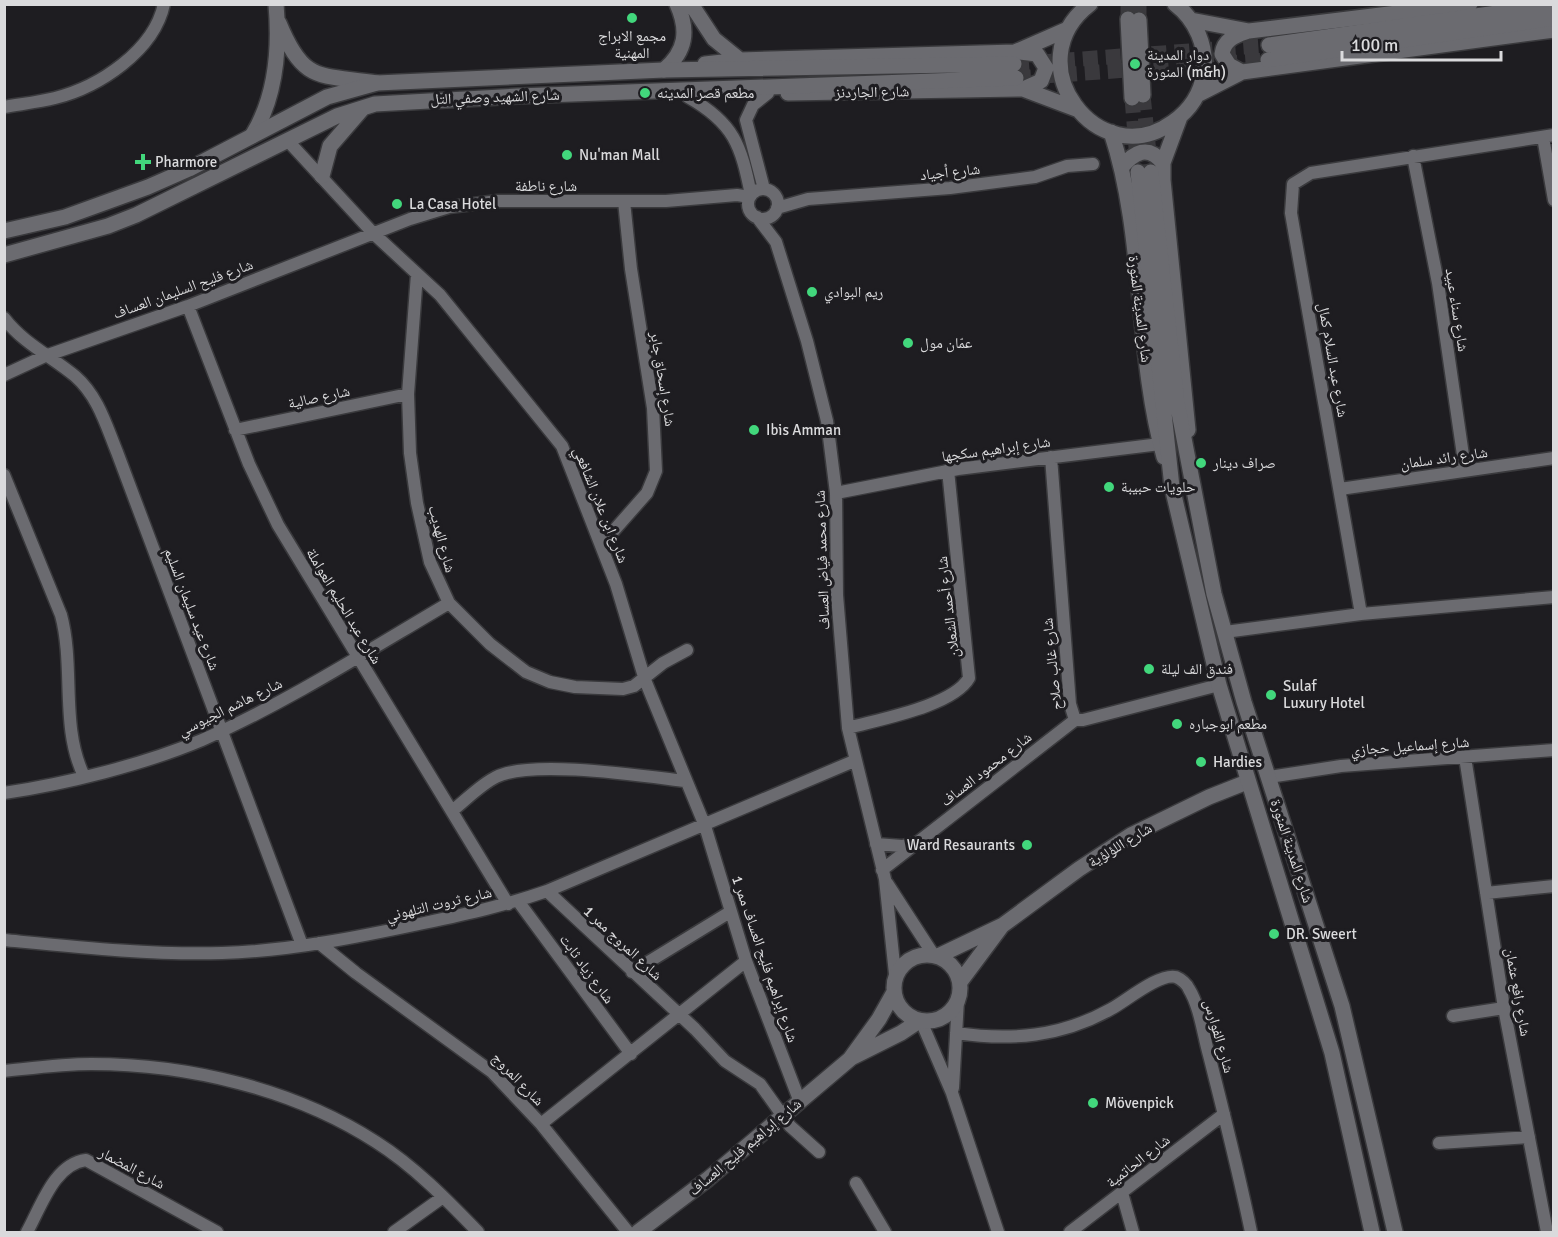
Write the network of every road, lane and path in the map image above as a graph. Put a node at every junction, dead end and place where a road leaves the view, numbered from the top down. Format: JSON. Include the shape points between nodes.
{"nodes":[{"id":1,"x":164,"y":4,"type":"edge"},
{"id":2,"x":677,"y":4,"type":"edge"},
{"id":3,"x":691,"y":4,"type":"edge"},
{"id":4,"x":1175,"y":4,"type":"edge"},
{"id":5,"x":1470,"y":4,"type":"edge"},
{"id":6,"x":1089,"y":5,"type":"edge"},
{"id":7,"x":1554,"y":5,"type":"edge"},
{"id":8,"x":276,"y":11,"type":"edge"},
{"id":9,"x":1554,"y":18,"type":"edge"},
{"id":10,"x":1133,"y":20,"type":"tunnel mouth"},
{"id":11,"x":1191,"y":20,"type":"junction"},
{"id":12,"x":1068,"y":29,"type":"junction"},
{"id":13,"x":1554,"y":30,"type":"edge"},
{"id":14,"x":1249,"y":32,"type":"junction"},
{"id":15,"x":740,"y":60,"type":"junction"},
{"id":16,"x":672,"y":70,"type":"junction"},
{"id":17,"x":1017,"y":71,"type":"junction"},
{"id":18,"x":1242,"y":72,"type":"junction"},
{"id":19,"x":377,"y":83,"type":"junction"},
{"id":20,"x":666,"y":90,"type":"junction"},
{"id":21,"x":768,"y":93,"type":"junction"},
{"id":22,"x":1197,"y":95,"type":"junction"},
{"id":23,"x":4,"y":96,"type":"edge"},
{"id":24,"x":688,"y":97,"type":"junction"},
{"id":25,"x":1138,"y":97,"type":"tunnel mouth"},
{"id":26,"x":10,"y":106,"type":"edge"},
{"id":27,"x":365,"y":106,"type":"junction"},
{"id":28,"x":1076,"y":109,"type":"junction"},
{"id":29,"x":1180,"y":117,"type":"junction"},
{"id":30,"x":1111,"y":132,"type":"junction"},
{"id":31,"x":252,"y":136,"type":"junction"},
{"id":32,"x":1548,"y":136,"type":"edge"},
{"id":33,"x":288,"y":141,"type":"junction"},
{"id":34,"x":1413,"y":156,"type":"junction"},
{"id":35,"x":1163,"y":163,"type":"junction"},
{"id":36,"x":1093,"y":164,"type":"dead end"},
{"id":37,"x":1121,"y":168,"type":"junction"},
{"id":38,"x":322,"y":176,"type":"junction"},
{"id":39,"x":768,"y":191,"type":"junction"},
{"id":40,"x":808,"y":199,"type":"junction"},
{"id":41,"x":1554,"y":200,"type":"edge"},
{"id":42,"x":624,"y":201,"type":"junction"},
{"id":43,"x":752,"y":205,"type":"junction"},
{"id":44,"x":776,"y":210,"type":"junction"},
{"id":45,"x":4,"y":231,"type":"edge"},
{"id":46,"x":373,"y":233,"type":"junction"},
{"id":47,"x":777,"y":242,"type":"junction"},
{"id":48,"x":4,"y":255,"type":"edge"},
{"id":49,"x":417,"y":274,"type":"junction"},
{"id":50,"x":188,"y":306,"type":"junction"},
{"id":51,"x":4,"y":318,"type":"edge"},
{"id":52,"x":45,"y":356,"type":"junction"},
{"id":53,"x":4,"y":375,"type":"edge"},
{"id":54,"x":408,"y":394,"type":"junction"},
{"id":55,"x":235,"y":430,"type":"junction"},
{"id":56,"x":1160,"y":444,"type":"junction"},
{"id":57,"x":1051,"y":457,"type":"junction"},
{"id":58,"x":1554,"y":458,"type":"edge"},
{"id":59,"x":1191,"y":469,"type":"junction"},
{"id":60,"x":1465,"y":469,"type":"junction"},
{"id":61,"x":948,"y":470,"type":"junction"},
{"id":62,"x":4,"y":475,"type":"edge"},
{"id":63,"x":1172,"y":487,"type":"junction"},
{"id":64,"x":1340,"y":489,"type":"junction"},
{"id":65,"x":836,"y":493,"type":"junction"},
{"id":66,"x":602,"y":544,"type":"junction"},
{"id":67,"x":1554,"y":597,"type":"edge"},
{"id":68,"x":449,"y":603,"type":"junction"},
{"id":69,"x":1361,"y":614,"type":"junction"},
{"id":70,"x":1225,"y":632,"type":"junction"},
{"id":71,"x":687,"y":650,"type":"dead end"},
{"id":72,"x":357,"y":657,"type":"junction"},
{"id":73,"x":645,"y":680,"type":"junction"},
{"id":74,"x":1219,"y":685,"type":"junction"},
{"id":75,"x":1075,"y":720,"type":"junction"},
{"id":76,"x":849,"y":728,"type":"junction"},
{"id":77,"x":221,"y":730,"type":"junction"},
{"id":78,"x":1554,"y":750,"type":"edge"},
{"id":79,"x":1465,"y":757,"type":"junction"},
{"id":80,"x":854,"y":760,"type":"junction"},
{"id":81,"x":84,"y":776,"type":"junction"},
{"id":82,"x":1269,"y":777,"type":"junction"},
{"id":83,"x":685,"y":781,"type":"junction"},
{"id":84,"x":1247,"y":782,"type":"junction"},
{"id":85,"x":4,"y":793,"type":"edge"},
{"id":86,"x":452,"y":811,"type":"junction"},
{"id":87,"x":705,"y":826,"type":"junction"},
{"id":88,"x":916,"y":843,"type":"junction"},
{"id":89,"x":876,"y":844,"type":"junction"},
{"id":90,"x":884,"y":874,"type":"junction"},
{"id":91,"x":1554,"y":886,"type":"edge"},
{"id":92,"x":547,"y":891,"type":"junction"},
{"id":93,"x":1486,"y":893,"type":"junction"},
{"id":94,"x":513,"y":902,"type":"junction"},
{"id":95,"x":730,"y":912,"type":"junction"},
{"id":96,"x":1003,"y":925,"type":"junction"},
{"id":97,"x":4,"y":940,"type":"edge"},
{"id":98,"x":319,"y":943,"type":"junction"},
{"id":99,"x":302,"y":945,"type":"junction"},
{"id":100,"x":936,"y":955,"type":"junction"},
{"id":101,"x":746,"y":961,"type":"junction"},
{"id":102,"x":632,"y":972,"type":"junction"},
{"id":103,"x":895,"y":974,"type":"junction"},
{"id":104,"x":960,"y":982,"type":"junction"},
{"id":105,"x":893,"y":994,"type":"junction"},
{"id":106,"x":958,"y":1000,"type":"junction"},
{"id":107,"x":1504,"y":1008,"type":"junction"},
{"id":108,"x":680,"y":1015,"type":"junction"},
{"id":109,"x":1453,"y":1016,"type":"dead end"},
{"id":110,"x":920,"y":1021,"type":"junction"},
{"id":111,"x":956,"y":1033,"type":"junction"},
{"id":112,"x":631,"y":1054,"type":"junction"},
{"id":113,"x":850,"y":1059,"type":"junction"},
{"id":114,"x":4,"y":1071,"type":"edge"},
{"id":115,"x":952,"y":1093,"type":"junction"},
{"id":116,"x":800,"y":1102,"type":"junction"},
{"id":117,"x":1224,"y":1114,"type":"junction"},
{"id":118,"x":783,"y":1117,"type":"junction"},
{"id":119,"x":541,"y":1124,"type":"junction"},
{"id":120,"x":1528,"y":1137,"type":"junction"},
{"id":121,"x":1439,"y":1143,"type":"dead end"},
{"id":122,"x":819,"y":1152,"type":"dead end"},
{"id":123,"x":856,"y":1183,"type":"dead end"},
{"id":124,"x":1122,"y":1192,"type":"junction"},
{"id":125,"x":443,"y":1197,"type":"junction"},
{"id":126,"x":27,"y":1233,"type":"edge"},
{"id":127,"x":217,"y":1233,"type":"edge"},
{"id":128,"x":394,"y":1233,"type":"edge"},
{"id":129,"x":478,"y":1233,"type":"edge"},
{"id":130,"x":628,"y":1233,"type":"edge"},
{"id":131,"x":638,"y":1233,"type":"edge"},
{"id":132,"x":885,"y":1233,"type":"edge"},
{"id":133,"x":998,"y":1233,"type":"edge"},
{"id":134,"x":1070,"y":1233,"type":"edge"},
{"id":135,"x":1133,"y":1233,"type":"edge"},
{"id":136,"x":1251,"y":1233,"type":"edge"},
{"id":137,"x":1372,"y":1233,"type":"edge"},
{"id":138,"x":1395,"y":1233,"type":"edge"},
{"id":139,"x":1547,"y":1233,"type":"edge"}],
"edges":[{"from":1,"to":26,"type":"street","via":[[154,29],[137,51],[100,80],[57,98]]},
{"from":2,"to":16,"type":"main road","via":[[684,26],[684,43]]},
{"from":3,"to":15,"type":"main road","via":[[714,39]]},
{"from":4,"to":11,"type":"main road"},
{"from":5,"to":14,"type":"main road"},
{"from":6,"to":12,"type":"main road"},
{"from":7,"to":9,"type":"main road","via":[[1268,52]]},
{"from":8,"to":19,"type":"main road","via":[[297,60],[312,72]]},
{"from":8,"to":31,"type":"main road","via":[[274,83]]},
{"from":10,"to":25,"type":"main road"},
{"from":11,"to":14,"type":"main road"},
{"from":11,"to":22,"type":"main road","via":[[1205,64]]},
{"from":12,"to":17,"type":"main road","name":"شارع الجاردنز"},
{"from":12,"to":28,"type":"main road","via":[[1061,49],[1060,70],[1065,91]]},
{"from":13,"to":18,"type":"main road"},
{"from":14,"to":18,"type":"main road","via":[[1237,35],[1224,46],[1224,60]]},
{"from":15,"to":16,"type":"main road","name":"شارع الجاردنز"},
{"from":15,"to":17,"type":"main road","name":"شارع الجاردنز"},
{"from":16,"to":17,"type":"main road","name":"شارع الشهيد وصفي التل"},
{"from":16,"to":19,"type":"main road","name":"شارع الشهيد وصفي التل"},
{"from":17,"to":20,"type":"main road","name":"شارع الشهيد وصفي التل"},
{"from":17,"to":21,"type":"main road","name":"شارع الجاردنز"},
{"from":17,"to":28,"type":"main road","name":"شارع الجاردنز"},
{"from":18,"to":22,"type":"main road"},
{"from":19,"to":31,"type":"main road","name":"شارع الشهيد وصفي التل","via":[[327,97]]},
{"from":20,"to":24,"type":"main road","name":"شارع الجاردنز"},
{"from":20,"to":27,"type":"main road","name":"شارع الشهيد وصفي التل"},
{"from":21,"to":24,"type":"main road","name":"شارع الجاردنز"},
{"from":21,"to":39,"type":"street","via":[[753,105],[746,120]]},
{"from":22,"to":29,"type":"main road"},
{"from":23,"to":26,"type":"street"},
{"from":24,"to":43,"type":"street","name":"شارع محمد فياض العساف","via":[[711,110],[729,129],[745,166]]},
{"from":27,"to":33,"type":"main road","name":"شارع الشهيد وصفي التل"},
{"from":27,"to":38,"type":"main road","via":[[330,146]]},
{"from":28,"to":30,"type":"main road","via":[[1091,123]]},
{"from":29,"to":30,"type":"main road","via":[[1147,134]]},
{"from":29,"to":35,"type":"main road","name":"شارع المدينة المنورة"},
{"from":30,"to":37,"type":"main road","name":"شارع المدينة المنورة"},
{"from":31,"to":45,"type":"main road","name":"شارع الشهيد وصفي التل","via":[[189,169],[105,204]]},
{"from":32,"to":34,"type":"street","name":"شارع عبد السلام كمال"},
{"from":32,"to":41,"type":"street"},
{"from":33,"to":38,"type":"street","name":"شارع ابن علان الشافعي"},
{"from":33,"to":48,"type":"main road","name":"شارع الشهيد وصفي التل","via":[[108,226]]},
{"from":34,"to":60,"type":"street","name":"شارع سناء عبيد","via":[[1438,283]]},
{"from":34,"to":64,"type":"street","name":"شارع عبد السلام كمال","via":[[1311,173],[1293,184],[1292,213]]},
{"from":35,"to":37,"type":"main road","via":[[1154,154],[1140,151]]},
{"from":35,"to":59,"type":"main road","name":"شارع المدينة المنورة","via":[[1164,210]]},
{"from":36,"to":40,"type":"street","name":"شارع أجياد","via":[[976,185]]},
{"from":37,"to":56,"type":"main road","name":"شارع المدينة المنورة"},
{"from":38,"to":46,"type":"street","name":"شارع ابن علان الشافعي"},
{"from":39,"to":40,"type":"street","name":"شارع أجياد"},
{"from":39,"to":43,"type":"street"},
{"from":39,"to":44,"type":"street","name":"شارع محمد فياض العساف","via":[[777,199]]},
{"from":40,"to":44,"type":"street","name":"شارع أجياد"},
{"from":42,"to":43,"type":"street","name":"شارع ناطفة","via":[[723,197]]},
{"from":42,"to":46,"type":"street","name":"شارع ناطفة","via":[[478,202]]},
{"from":42,"to":66,"type":"street","name":"شارع إسحاق جابر","via":[[653,408],[656,471],[647,493]]},
{"from":43,"to":44,"type":"street","name":"شارع أجياد","via":[[767,218]]},
{"from":43,"to":47,"type":"street","name":"شارع محمد فياض العساف"},
{"from":44,"to":47,"type":"street","name":"شارع محمد فياض العساف"},
{"from":46,"to":49,"type":"street","name":"شارع ابن علان الشافعي"},
{"from":46,"to":50,"type":"street","name":"شارع فليح السليمان العساف"},
{"from":47,"to":65,"type":"street","name":"شارع محمد فياض العساف","via":[[822,396]]},
{"from":49,"to":54,"type":"street","name":"شارع الهديب"},
{"from":49,"to":66,"type":"street","name":"شارع ابن علان الشافعي","via":[[460,320],[562,446]]},
{"from":50,"to":52,"type":"street","name":"شارع فليح السليمان العساف"},
{"from":50,"to":55,"type":"street","name":"شارع عبد الحليم العواملة"},
{"from":51,"to":52,"type":"street","name":"شارع عيد سليمان السليم"},
{"from":52,"to":53,"type":"street","name":"شارع فليح السليمان العساف"},
{"from":52,"to":77,"type":"street","name":"شارع عيد سليمان السليم","via":[[75,376],[95,399]]},
{"from":54,"to":55,"type":"street","name":"شارع صالية"},
{"from":54,"to":68,"type":"street","name":"شارع الهديب","via":[[417,503],[430,562]]},
{"from":55,"to":72,"type":"street","name":"شارع عبد الحليم العواملة","via":[[278,525]]},
{"from":56,"to":57,"type":"street","name":"شارع إبراهيم سكجها"},
{"from":56,"to":63,"type":"main road","name":"شارع المدينة المنورة"},
{"from":57,"to":61,"type":"street","name":"شارع إبراهيم سكجها"},
{"from":57,"to":75,"type":"street","name":"شارع غالب صلاح"},
{"from":58,"to":60,"type":"street","name":"شارع رائد سلمان"},
{"from":59,"to":63,"type":"main road","name":"شارع المدينة المنورة","via":[[1144,172]]},
{"from":59,"to":70,"type":"main road","name":"شارع المدينة المنورة","via":[[1206,557]]},
{"from":60,"to":64,"type":"street","name":"شارع رائد سلمان"},
{"from":61,"to":65,"type":"street","name":"شارع إبراهيم سكجها"},
{"from":61,"to":76,"type":"street","name":"شارع أحمد الشعلان","via":[[969,678],[961,690],[945,699]]},
{"from":62,"to":81,"type":"street","via":[[67,637],[73,746]]},
{"from":63,"to":74,"type":"main road","name":"شارع المدينة المنورة"},
{"from":64,"to":69,"type":"street","name":"شارع عبد السلام كمال"},
{"from":65,"to":76,"type":"street","name":"شارع محمد فياض العساف","via":[[837,596]]},
{"from":66,"to":73,"type":"street","name":"شارع ابن علان الشافعي"},
{"from":67,"to":69,"type":"street"},
{"from":68,"to":72,"type":"street","name":"شارع هاشم الجيوسي"},
{"from":68,"to":73,"type":"street","name":"شارع الهديب","via":[[508,659],[550,682],[623,688]]},
{"from":69,"to":70,"type":"street"},
{"from":70,"to":82,"type":"main road","name":"شارع المدينة المنورة"},
{"from":71,"to":73,"type":"street","name":"شارع الهديب"},
{"from":72,"to":77,"type":"street","name":"شارع هاشم الجيوسي"},
{"from":72,"to":86,"type":"street","name":"شارع عبد الحليم العواملة"},
{"from":73,"to":83,"type":"street","name":"شارع ابن علان الشافعي"},
{"from":74,"to":75,"type":"street","name":"شارع غالب صلاح"},
{"from":74,"to":84,"type":"main road","name":"شارع المدينة المنورة"},
{"from":75,"to":88,"type":"street","name":"شارع محمود العساف"},
{"from":76,"to":80,"type":"street","name":"شارع محمد فياض العساف"},
{"from":77,"to":81,"type":"street","name":"شارع هاشم الجيوسي","via":[[187,746]]},
{"from":77,"to":99,"type":"street","name":"شارع عيد سليمان السليم"},
{"from":78,"to":79,"type":"street","name":"شارع إسماعيل حجازي"},
{"from":79,"to":82,"type":"street","name":"شارع إسماعيل حجازي","via":[[1341,766]]},
{"from":79,"to":93,"type":"street","name":"شارع رافع عثمان"},
{"from":80,"to":87,"type":"street","name":"شارع ثروت التلهوني"},
{"from":80,"to":89,"type":"street","name":"شارع محمد فياض العساف"},
{"from":81,"to":85,"type":"street","name":"شارع هاشم الجيوسي"},
{"from":82,"to":138,"type":"main road","name":"شارع المدينة المنورة","via":[[1342,1006]]},
{"from":83,"to":86,"type":"street","via":[[555,770],[511,771],[484,785]]},
{"from":83,"to":87,"type":"street","name":"شارع ابن علان الشافعي"},
{"from":84,"to":96,"type":"main road","name":"شارع اللؤلؤية","via":[[1131,835]]},
{"from":84,"to":137,"type":"main road","name":"شارع المدينة المنورة","via":[[1332,1053]]},
{"from":86,"to":94,"type":"street","name":"شارع عبد الحليم العواملة"},
{"from":87,"to":92,"type":"street","name":"شارع ثروت التلهوني"},
{"from":87,"to":95,"type":"street","name":"شارع إبراهيم فليح العساف ممر 1"},
{"from":88,"to":89,"type":"street"},
{"from":88,"to":90,"type":"street","name":"شارع محمود العساف"},
{"from":89,"to":90,"type":"street","name":"شارع محمد فياض العساف"},
{"from":90,"to":100,"type":"street","name":"شارع محمد فياض العساف"},
{"from":90,"to":103,"type":"street","name":"شارع محمد فياض العساف"},
{"from":91,"to":93,"type":"street"},
{"from":92,"to":94,"type":"street","name":"شارع ثروت التلهوني"},
{"from":92,"to":102,"type":"street","name":"شارع المروج ممر 1"},
{"from":93,"to":107,"type":"street","name":"شارع رافع عثمان"},
{"from":94,"to":98,"type":"street","name":"شارع ثروت التلهوني"},
{"from":94,"to":112,"type":"street","name":"شارع زياد ثابت"},
{"from":95,"to":101,"type":"street","name":"شارع إبراهيم فليح العساف ممر 1"},
{"from":95,"to":102,"type":"street"},
{"from":96,"to":100,"type":"main road","name":"شارع اللؤلؤية"},
{"from":96,"to":104,"type":"main road","name":"شارع اللؤلؤية"},
{"from":97,"to":99,"type":"street","name":"شارع ثروت التلهوني","via":[[166,953],[223,953]]},
{"from":98,"to":99,"type":"street","name":"شارع ثروت التلهوني"},
{"from":98,"to":119,"type":"street","name":"شارع المروج","via":[[416,1018],[475,1057]]},
{"from":100,"to":103,"type":"main road","via":[[918,955],[904,962]]},
{"from":100,"to":104,"type":"main road","via":[[956,971]]},
{"from":101,"to":108,"type":"street","name":"شارع المروج"},
{"from":101,"to":116,"type":"street","name":"شارع إبراهيم فليح العساف ممر 1"},
{"from":102,"to":108,"type":"street","name":"شارع المروج ممر 1"},
{"from":103,"to":105,"type":"main road"},
{"from":104,"to":106,"type":"main road"},
{"from":105,"to":110,"type":"main road","via":[[902,1011]]},
{"from":105,"to":113,"type":"main road","name":"شارع إبراهيم فليح العساف"},
{"from":106,"to":110,"type":"main road","via":[[950,1013],[936,1020]]},
{"from":106,"to":111,"type":"street"},
{"from":107,"to":109,"type":"street"},
{"from":107,"to":120,"type":"street","name":"شارع رافع عثمان"},
{"from":108,"to":112,"type":"street","name":"شارع المروج"},
{"from":108,"to":118,"type":"street","name":"شارع المروج ممر 1","via":[[725,1061],[765,1088]]},
{"from":110,"to":113,"type":"main road","name":"شارع إبراهيم فليح العساف"},
{"from":110,"to":115,"type":"street"},
{"from":111,"to":115,"type":"street"},
{"from":111,"to":117,"type":"street","name":"شارع الفوارس","via":[[991,1038],[1031,1037],[1109,1011],[1157,981],[1176,977],[1190,989]]},
{"from":112,"to":119,"type":"street","name":"شارع المروج"},
{"from":113,"to":116,"type":"main road","name":"شارع إبراهيم فليح العساف"},
{"from":114,"to":125,"type":"street","via":[[121,1065],[175,1071],[283,1096],[375,1141]]},
{"from":115,"to":133,"type":"street"},
{"from":116,"to":118,"type":"main road","name":"شارع إبراهيم فليح العساف"},
{"from":117,"to":124,"type":"street","name":"شارع الحاتمية"},
{"from":117,"to":136,"type":"street","name":"شارع الفوارس"},
{"from":118,"to":122,"type":"street","name":"شارع المروج ممر 1"},
{"from":118,"to":131,"type":"main road","name":"شارع إبراهيم فليح العساف"},
{"from":119,"to":130,"type":"street"},
{"from":120,"to":121,"type":"street"},
{"from":120,"to":139,"type":"street","name":"شارع رافع عثمان"},
{"from":123,"to":132,"type":"street"},
{"from":124,"to":134,"type":"street","name":"شارع الحاتمية"},
{"from":124,"to":135,"type":"street"},
{"from":125,"to":128,"type":"street"},
{"from":125,"to":129,"type":"street"},
{"from":126,"to":127,"type":"street","name":"شارع المضمار","via":[[54,1181],[74,1161],[86,1160]]}]}
